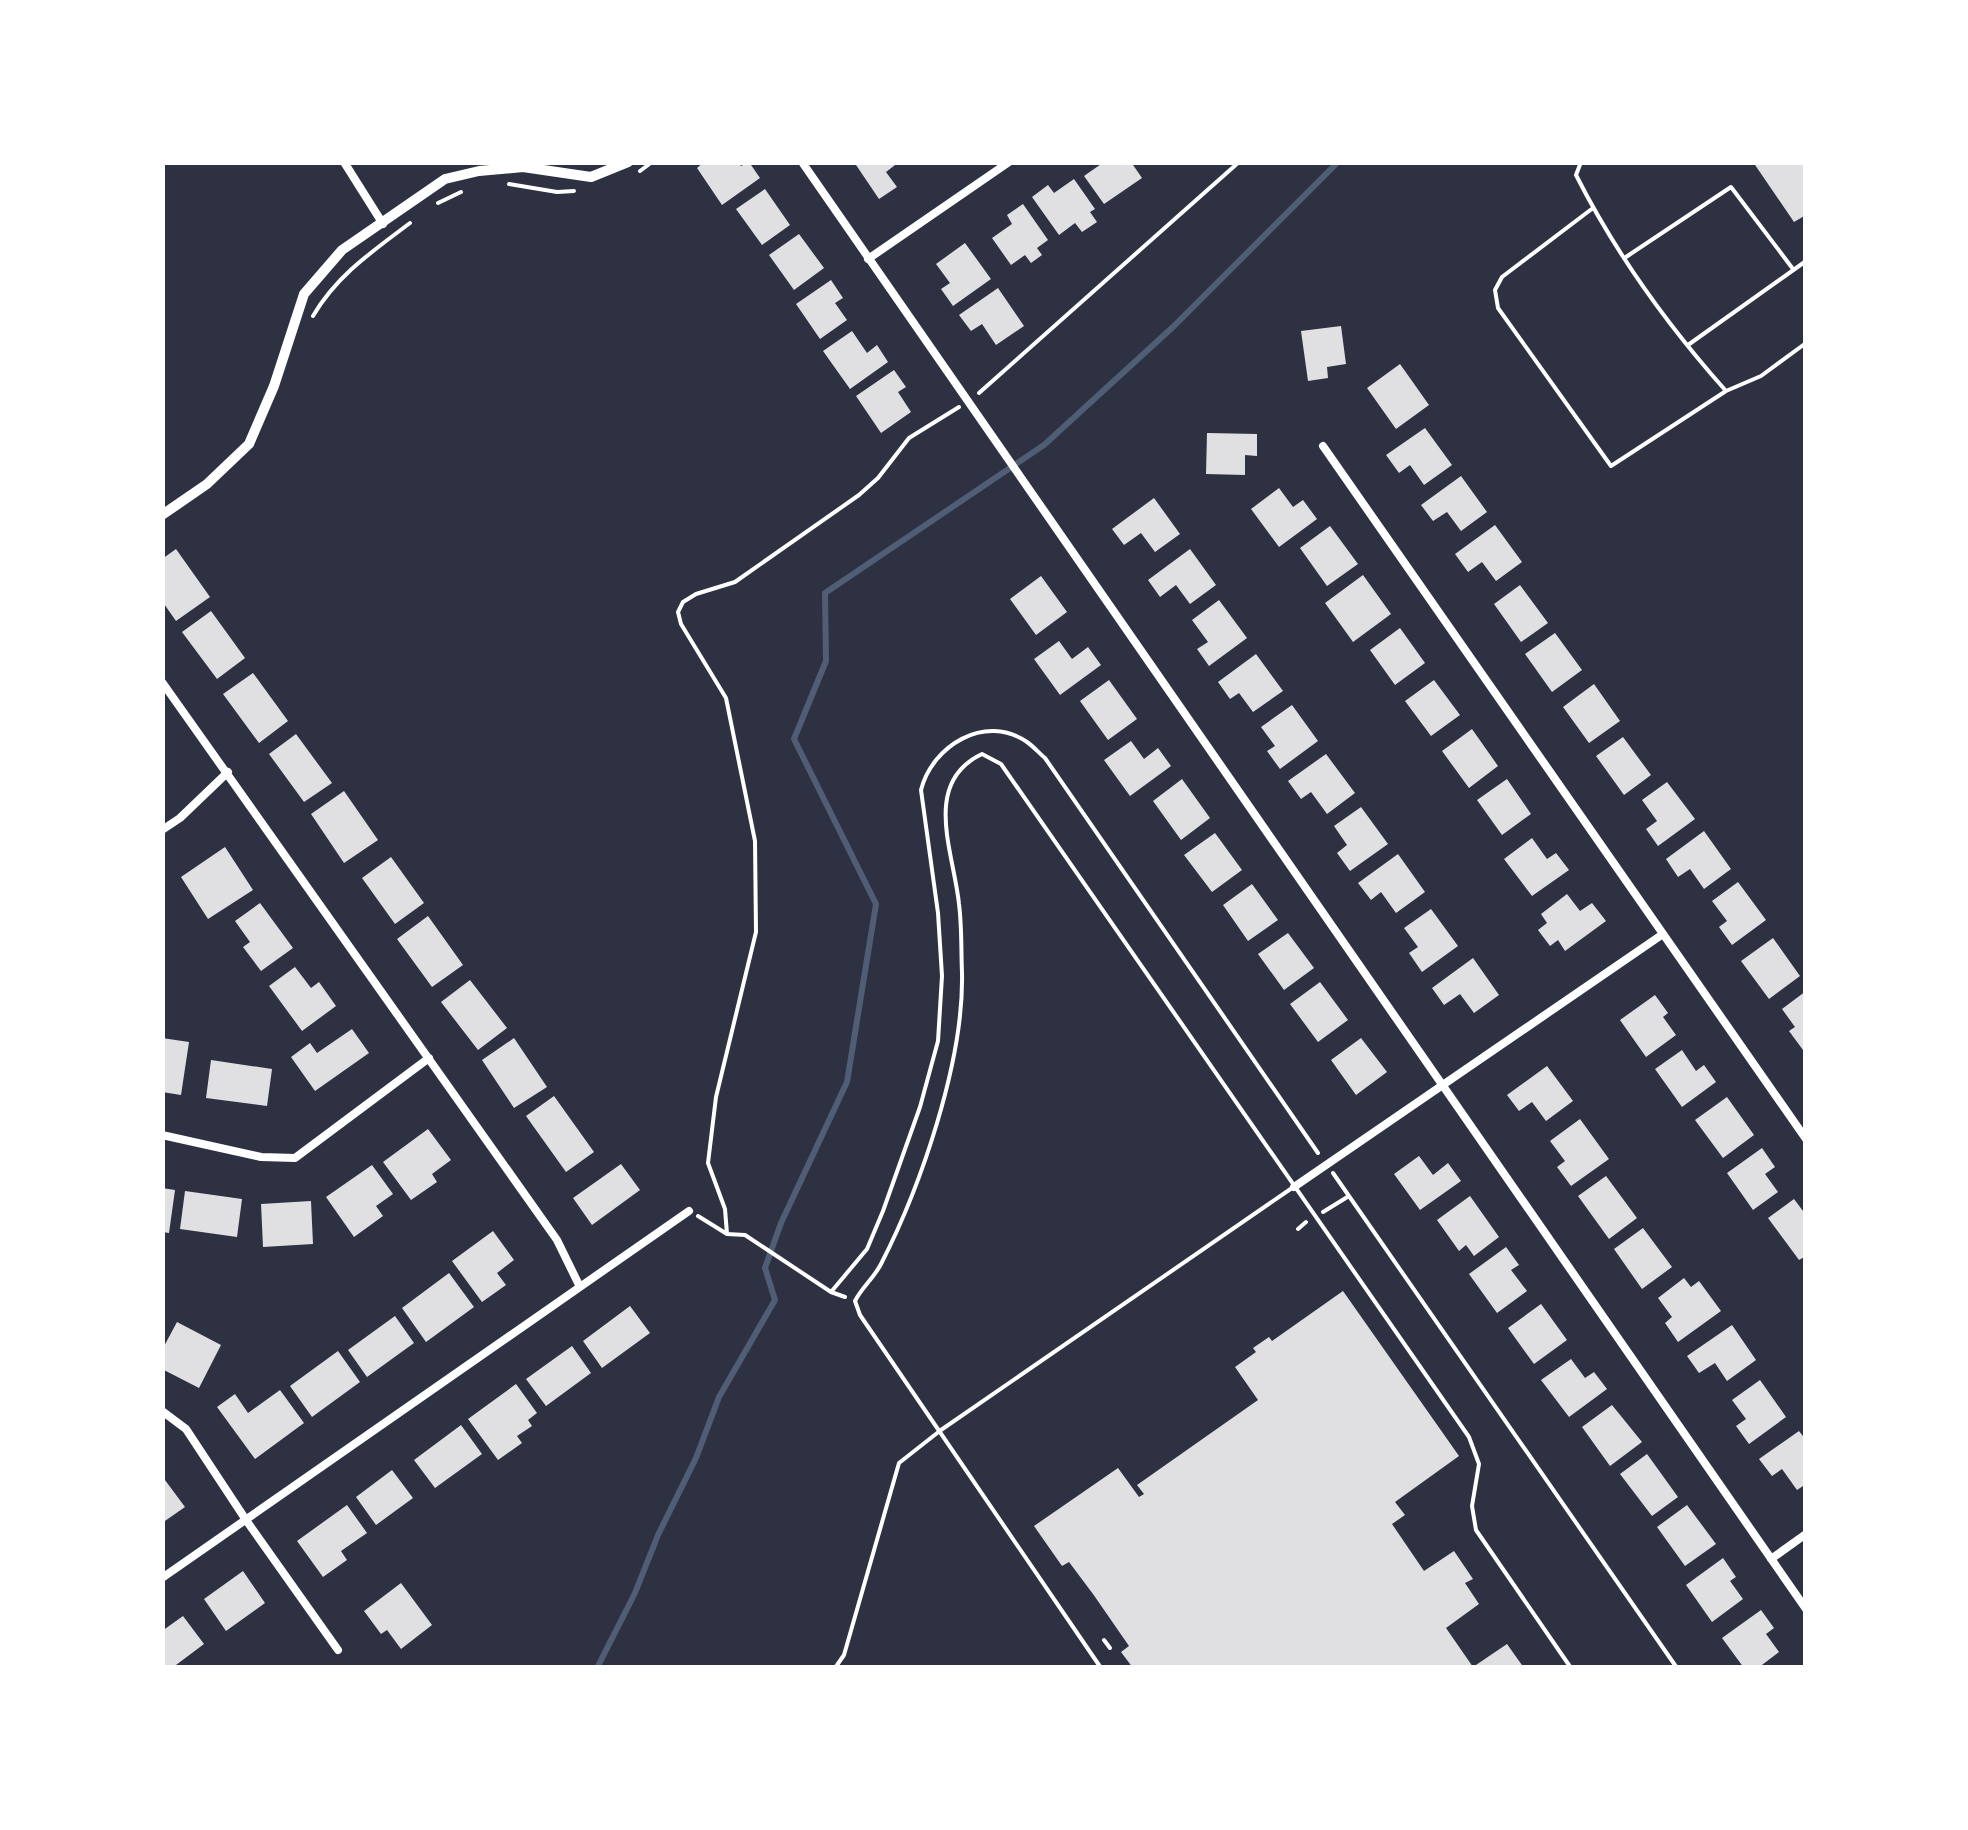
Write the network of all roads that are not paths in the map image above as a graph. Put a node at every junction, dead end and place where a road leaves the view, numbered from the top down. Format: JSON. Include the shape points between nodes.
{"nodes":[{"id":1,"x":344,"y":162,"type":"edge"},
{"id":2,"x":628,"y":162,"type":"edge"},
{"id":3,"x":802,"y":162,"type":"edge"},
{"id":4,"x":1009,"y":162,"type":"edge"},
{"id":5,"x":1581,"y":162,"type":"edge"},
{"id":6,"x":1593,"y":208,"type":"junction"},
{"id":7,"x":383,"y":224,"type":"junction"},
{"id":8,"x":1626,"y":258,"type":"junction"},
{"id":9,"x":868,"y":259,"type":"junction"},
{"id":10,"x":1806,"y":261,"type":"edge"},
{"id":11,"x":1794,"y":270,"type":"junction"},
{"id":12,"x":1806,"y":342,"type":"edge"},
{"id":13,"x":1688,"y":345,"type":"junction"},
{"id":14,"x":1726,"y":390,"type":"junction"},
{"id":15,"x":1323,"y":446,"type":"dead end"},
{"id":16,"x":162,"y":515,"type":"edge"},
{"id":17,"x":162,"y":682,"type":"edge"},
{"id":18,"x":228,"y":772,"type":"junction"},
{"id":19,"x":162,"y":830,"type":"edge"},
{"id":20,"x":1663,"y":934,"type":"junction"},
{"id":21,"x":428,"y":1058,"type":"junction"},
{"id":22,"x":1442,"y":1086,"type":"junction"},
{"id":23,"x":162,"y":1135,"type":"edge"},
{"id":24,"x":1806,"y":1139,"type":"edge"},
{"id":25,"x":1294,"y":1187,"type":"junction"},
{"id":26,"x":689,"y":1211,"type":"road end"},
{"id":27,"x":580,"y":1287,"type":"junction"},
{"id":28,"x":162,"y":1412,"type":"edge"},
{"id":29,"x":940,"y":1430,"type":"junction"},
{"id":30,"x":246,"y":1520,"type":"junction"},
{"id":31,"x":1806,"y":1534,"type":"edge"},
{"id":32,"x":1771,"y":1559,"type":"junction"},
{"id":33,"x":162,"y":1578,"type":"edge"},
{"id":34,"x":1806,"y":1609,"type":"edge"},
{"id":35,"x":338,"y":1650,"type":"dead end"},
{"id":36,"x":834,"y":1668,"type":"edge"},
{"id":37,"x":1101,"y":1668,"type":"edge"},
{"id":38,"x":1571,"y":1668,"type":"edge"}],
"edges":[{"from":1,"to":7,"type":"street"},
{"from":2,"to":7,"type":"street","via":[[591,177],[523,167],[445,179]]},
{"from":3,"to":9,"type":"street"},
{"from":4,"to":9,"type":"street"},
{"from":5,"to":6,"type":"lane","via":[[1576,175]]},
{"from":6,"to":8,"type":"lane"},
{"from":6,"to":14,"type":"lane","via":[[1502,277],[1495,290],[1498,308],[1557,393],[1611,466]]},
{"from":7,"to":16,"type":"street","via":[[342,250],[304,294],[249,444]]},
{"from":8,"to":11,"type":"lane","via":[[1731,186]]},
{"from":8,"to":13,"type":"lane"},
{"from":9,"to":22,"type":"street"},
{"from":10,"to":11,"type":"lane"},
{"from":11,"to":13,"type":"lane"},
{"from":12,"to":14,"type":"lane","via":[[1761,376]]},
{"from":13,"to":14,"type":"lane"},
{"from":15,"to":20,"type":"street"},
{"from":17,"to":18,"type":"street"},
{"from":18,"to":19,"type":"street"},
{"from":18,"to":21,"type":"street"},
{"from":20,"to":22,"type":"street"},
{"from":20,"to":24,"type":"street"},
{"from":21,"to":23,"type":"street","via":[[296,1158]]},
{"from":21,"to":27,"type":"street","via":[[557,1240]]},
{"from":22,"to":25,"type":"street"},
{"from":22,"to":32,"type":"street"},
{"from":25,"to":29,"type":"lane"},
{"from":25,"to":29,"type":"lane","via":[[1001,764],[982,754],[964,762],[949,787],[944,817],[960,906],[962,997],[951,1073],[908,1203],[879,1269],[854,1301]]},
{"from":25,"to":38,"type":"lane","via":[[1469,1436],[1479,1464],[1472,1506],[1476,1530]]},
{"from":26,"to":27,"type":"street"},
{"from":27,"to":30,"type":"street"},
{"from":28,"to":30,"type":"street","via":[[186,1428]]},
{"from":29,"to":36,"type":"lane","via":[[899,1462],[844,1655]]},
{"from":29,"to":37,"type":"lane"},
{"from":30,"to":33,"type":"street"},
{"from":30,"to":35,"type":"street"},
{"from":31,"to":32,"type":"street"},
{"from":32,"to":34,"type":"street"}]}
